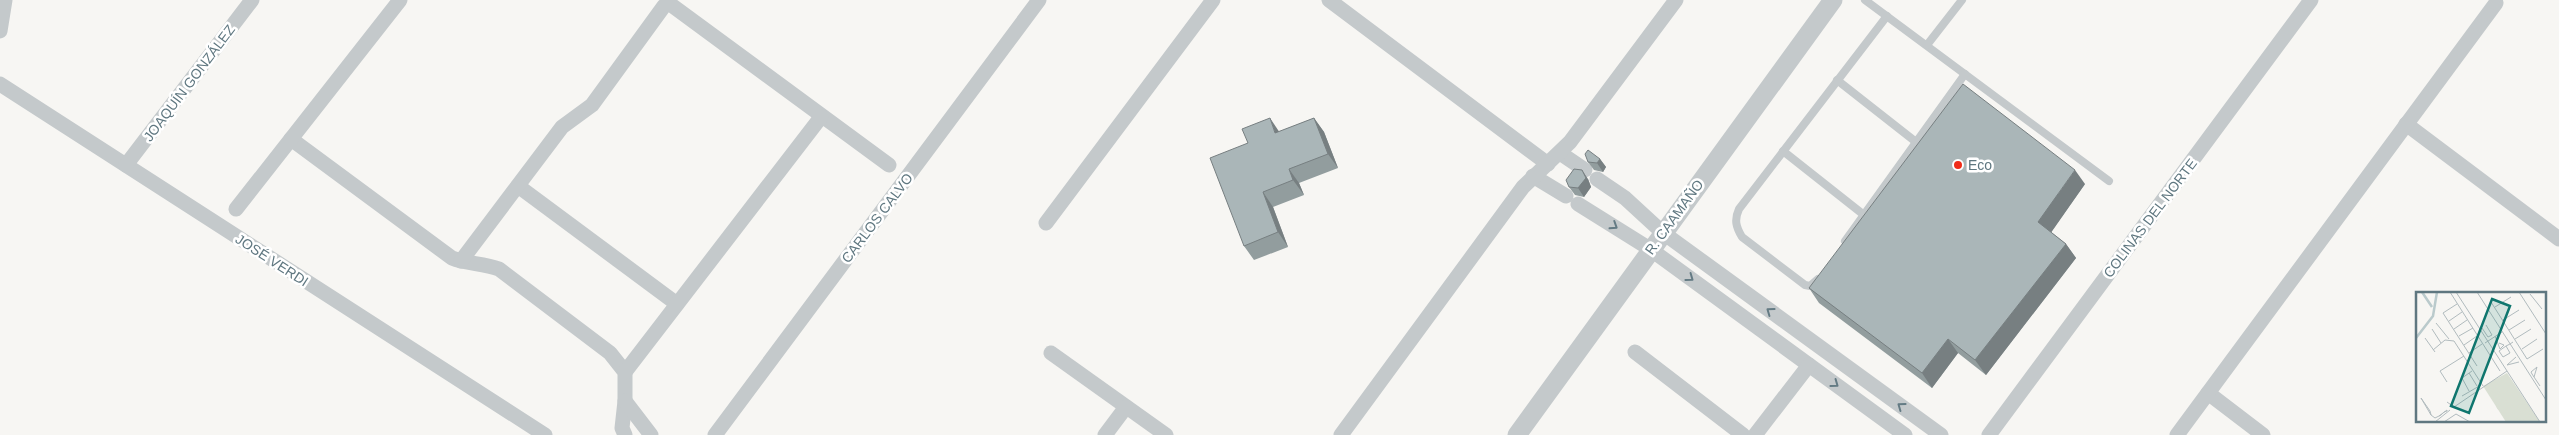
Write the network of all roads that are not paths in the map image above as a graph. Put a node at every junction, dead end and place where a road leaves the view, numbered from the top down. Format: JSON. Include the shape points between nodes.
{"nodes":[{"id":1,"x":5,"y":0,"type":"edge"},
{"id":2,"x":252,"y":0,"type":"edge"},
{"id":3,"x":400,"y":0,"type":"edge"},
{"id":4,"x":1039,"y":0,"type":"edge"},
{"id":5,"x":1214,"y":0,"type":"edge"},
{"id":6,"x":1329,"y":0,"type":"edge"},
{"id":7,"x":1676,"y":0,"type":"edge"},
{"id":8,"x":1833,"y":0,"type":"edge"},
{"id":9,"x":1866,"y":0,"type":"edge"},
{"id":10,"x":1962,"y":0,"type":"edge"},
{"id":11,"x":2311,"y":0,"type":"edge"},
{"id":12,"x":2496,"y":3,"type":"dead end"},
{"id":13,"x":1886,"y":16,"type":"junction"},
{"id":14,"x":0,"y":31,"type":"edge"},
{"id":15,"x":1927,"y":45,"type":"junction"},
{"id":16,"x":1965,"y":74,"type":"junction"},
{"id":17,"x":1837,"y":80,"type":"junction"},
{"id":18,"x":0,"y":84,"type":"edge"},
{"id":19,"x":821,"y":117,"type":"junction"},
{"id":20,"x":2406,"y":124,"type":"junction"},
{"id":21,"x":291,"y":139,"type":"junction"},
{"id":22,"x":1916,"y":142,"type":"junction"},
{"id":23,"x":1783,"y":151,"type":"junction"},
{"id":24,"x":1560,"y":153,"type":"junction"},
{"id":25,"x":1548,"y":164,"type":"junction"},
{"id":26,"x":126,"y":165,"type":"junction"},
{"id":27,"x":889,"y":165,"type":"dead end"},
{"id":28,"x":1533,"y":176,"type":"junction"},
{"id":29,"x":2109,"y":182,"type":"dead end"},
{"id":30,"x":518,"y":186,"type":"junction"},
{"id":31,"x":236,"y":209,"type":"dead end"},
{"id":32,"x":1864,"y":215,"type":"junction"},
{"id":33,"x":1046,"y":223,"type":"dead end"},
{"id":34,"x":1662,"y":232,"type":"junction"},
{"id":35,"x":2559,"y":239,"type":"edge"},
{"id":36,"x":1842,"y":246,"type":"edge"},
{"id":37,"x":1650,"y":249,"type":"junction"},
{"id":38,"x":461,"y":261,"type":"junction"},
{"id":39,"x":1826,"y":268,"type":"edge"},
{"id":40,"x":677,"y":304,"type":"junction"},
{"id":41,"x":1635,"y":352,"type":"dead end"},
{"id":42,"x":1051,"y":353,"type":"dead end"},
{"id":43,"x":1809,"y":365,"type":"junction"},
{"id":44,"x":625,"y":372,"type":"junction"},
{"id":45,"x":2208,"y":393,"type":"junction"},
{"id":46,"x":625,"y":401,"type":"junction"},
{"id":47,"x":1126,"y":407,"type":"junction"},
{"id":48,"x":545,"y":435,"type":"edge"},
{"id":49,"x":625,"y":435,"type":"edge"},
{"id":50,"x":651,"y":435,"type":"edge"},
{"id":51,"x":714,"y":435,"type":"edge"},
{"id":52,"x":1106,"y":435,"type":"edge"},
{"id":53,"x":1166,"y":435,"type":"edge"},
{"id":54,"x":1341,"y":435,"type":"edge"},
{"id":55,"x":1517,"y":435,"type":"edge"},
{"id":56,"x":1743,"y":435,"type":"edge"},
{"id":57,"x":1755,"y":435,"type":"edge"},
{"id":58,"x":1905,"y":435,"type":"edge"},
{"id":59,"x":1941,"y":435,"type":"edge"},
{"id":60,"x":1989,"y":435,"type":"edge"},
{"id":61,"x":2177,"y":435,"type":"edge"},
{"id":62,"x":2263,"y":435,"type":"edge"}],
"edges":[{"from":1,"to":14,"type":"street"},
{"from":2,"to":26,"type":"street","name":"JOAQUÍN GONZÁLEZ"},
{"from":3,"to":21,"type":"street"},
{"from":4,"to":51,"type":"street","name":"CARLOS CALVO"},
{"from":5,"to":33,"type":"street"},
{"from":6,"to":25,"type":"street"},
{"from":7,"to":24,"type":"street"},
{"from":8,"to":34,"type":"street","name":"R. CAAMAÑO"},
{"from":9,"to":13,"type":"lane"},
{"from":10,"to":15,"type":"lane"},
{"from":11,"to":60,"type":"street","name":"COLINAS DEL NORTE"},
{"from":12,"to":20,"type":"street"},
{"from":13,"to":15,"type":"lane"},
{"from":13,"to":17,"type":"lane"},
{"from":15,"to":16,"type":"lane"},
{"from":16,"to":22,"type":"lane"},
{"from":16,"to":29,"type":"lane"},
{"from":17,"to":22,"type":"lane"},
{"from":17,"to":23,"type":"lane"},
{"from":18,"to":26,"type":"street","name":"JOSÉ VERDI"},
{"from":19,"to":27,"type":"street"},
{"from":19,"to":30,"type":"street","via":[[670,4],[664,6],[592,105],[562,127]]},
{"from":19,"to":40,"type":"street"},
{"from":20,"to":35,"type":"street"},
{"from":20,"to":45,"type":"street"},
{"from":21,"to":31,"type":"street"},
{"from":21,"to":38,"type":"street","via":[[452,258]]},
{"from":22,"to":32,"type":"lane"},
{"from":23,"to":32,"type":"lane"},
{"from":23,"to":39,"type":"lane","via":[[1739,209],[1735,218],[1737,228],[1742,237],[1805,285],[1815,283]]},
{"from":24,"to":25,"type":"street"},
{"from":24,"to":34,"type":"street","via":[[1625,198]]},
{"from":25,"to":28,"type":"street"},
{"from":26,"to":48,"type":"street","name":"JOSÉ VERDI"},
{"from":28,"to":37,"type":"street","one_way":true},
{"from":28,"to":54,"type":"street"},
{"from":30,"to":38,"type":"street"},
{"from":30,"to":40,"type":"street"},
{"from":32,"to":36,"type":"lane"},
{"from":34,"to":37,"type":"street","name":"R. CAAMAÑO"},
{"from":59,"to":34,"type":"street","one_way":true},
{"from":37,"to":43,"type":"street","one_way":true},
{"from":37,"to":55,"type":"street","name":"R. CAAMAÑO"},
{"from":38,"to":44,"type":"street","via":[[499,269],[610,352]]},
{"from":40,"to":44,"type":"street"},
{"from":41,"to":56,"type":"street"},
{"from":42,"to":47,"type":"street"},
{"from":43,"to":57,"type":"street"},
{"from":43,"to":58,"type":"street","one_way":true},
{"from":44,"to":46,"type":"street"},
{"from":45,"to":61,"type":"street"},
{"from":45,"to":62,"type":"street"},
{"from":46,"to":49,"type":"street","via":[[622,428]]},
{"from":46,"to":50,"type":"street"},
{"from":47,"to":52,"type":"street"},
{"from":47,"to":53,"type":"street"}]}
